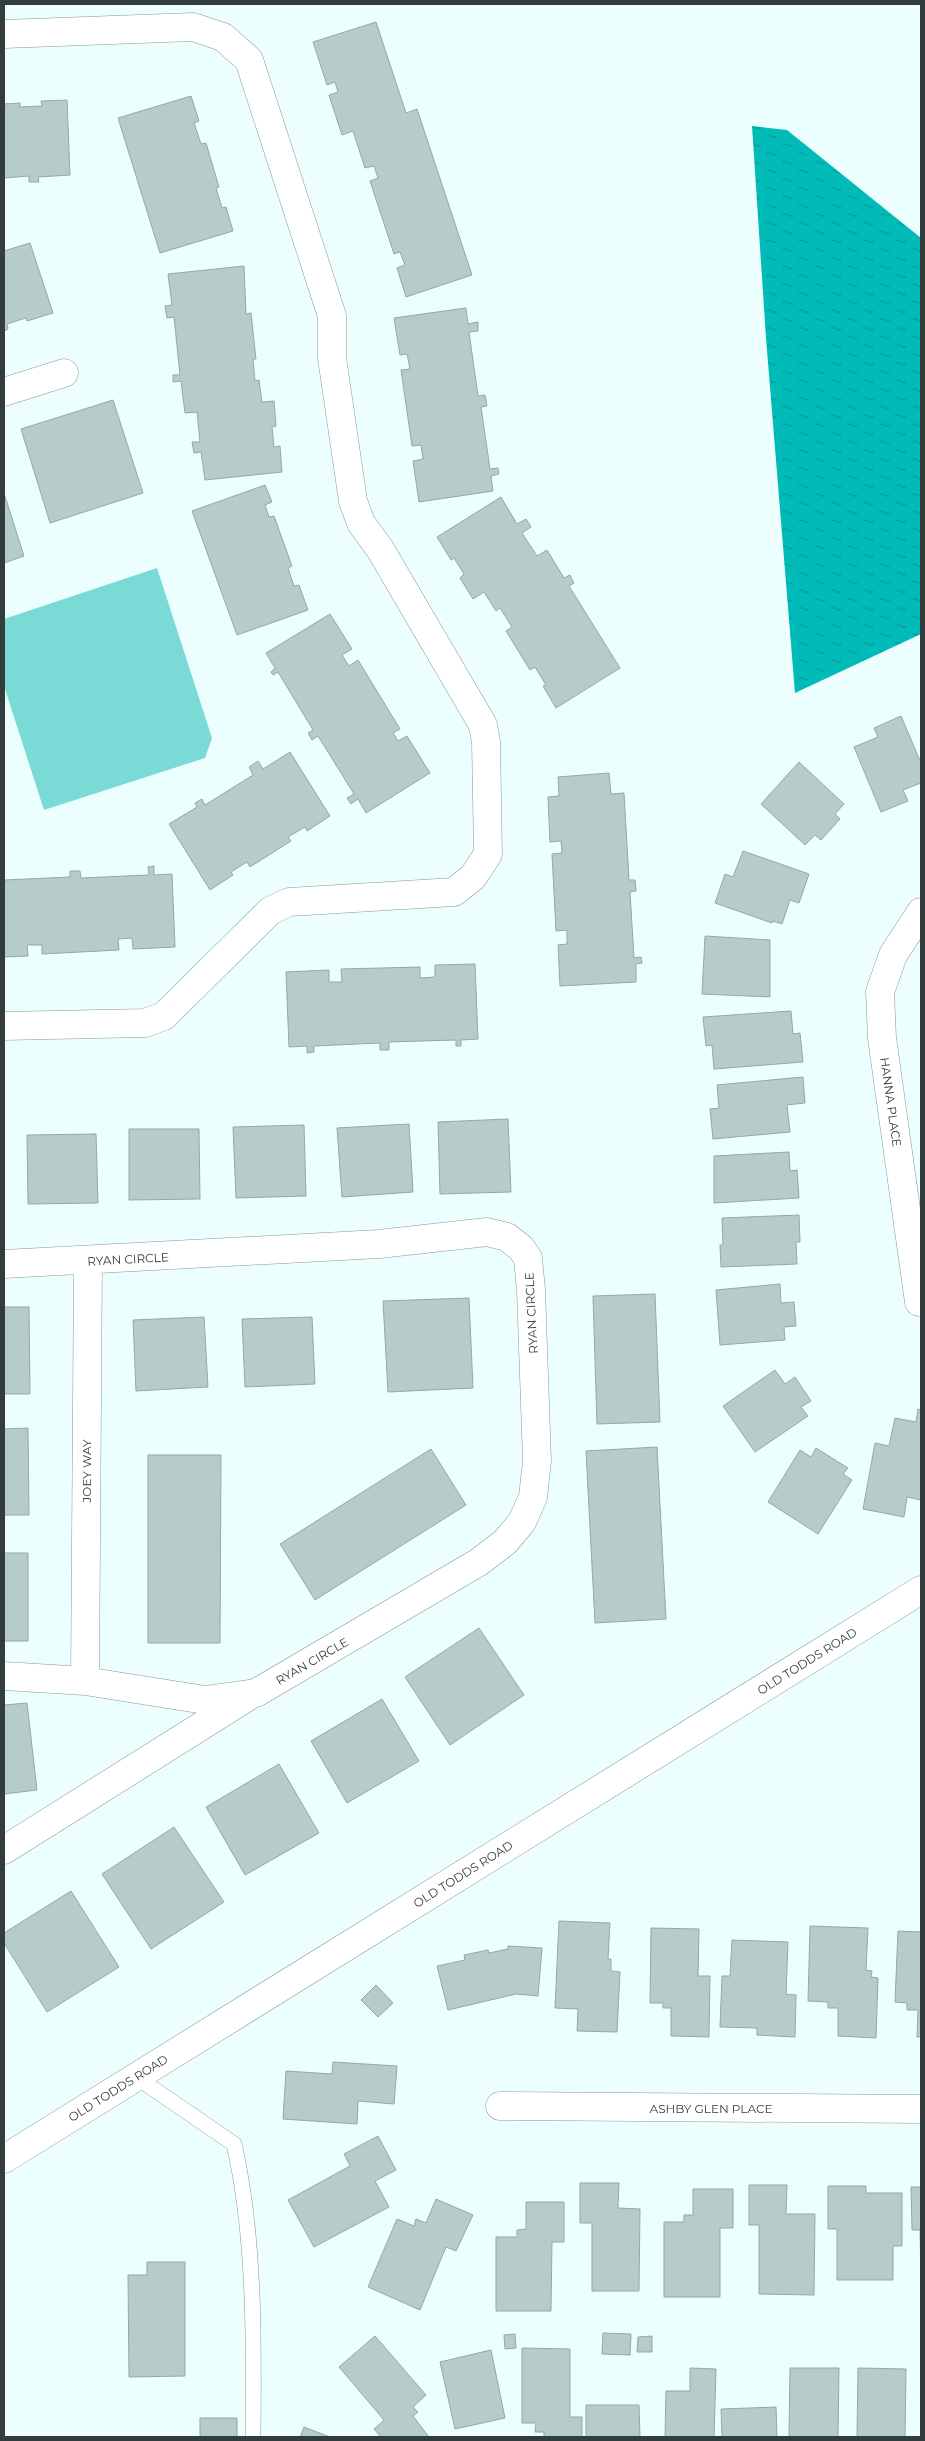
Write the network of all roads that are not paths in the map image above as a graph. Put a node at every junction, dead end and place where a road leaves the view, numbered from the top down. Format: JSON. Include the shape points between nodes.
{"nodes":[{"id":1,"x":4,"y":34,"type":"edge"},
{"id":2,"x":64,"y":373,"type":"dead end"},
{"id":3,"x":4,"y":392,"type":"edge"},
{"id":4,"x":921,"y":912,"type":"edge"},
{"id":5,"x":4,"y":1026,"type":"edge"},
{"id":6,"x":88,"y":1261,"type":"junction"},
{"id":7,"x":4,"y":1264,"type":"edge"},
{"id":8,"x":919,"y":1302,"type":"dead end"},
{"id":9,"x":921,"y":1590,"type":"edge"},
{"id":10,"x":4,"y":1676,"type":"edge"},
{"id":11,"x":85,"y":1681,"type":"junction"},
{"id":12,"x":256,"y":1692,"type":"junction"},
{"id":13,"x":4,"y":1850,"type":"edge"},
{"id":14,"x":136,"y":2077,"type":"junction"},
{"id":15,"x":500,"y":2106,"type":"dead end"},
{"id":16,"x":921,"y":2109,"type":"edge"},
{"id":17,"x":4,"y":2158,"type":"edge"},
{"id":18,"x":254,"y":2437,"type":"edge"}],
"edges":[{"from":1,"to":5,"type":"street","via":[[192,27],[223,37],[248,60],[332,316],[332,358],[353,501],[361,523],[380,549],[483,725],[488,854],[473,878],[454,892],[289,902],[270,911],[164,1016],[145,1022]]},
{"from":2,"to":3,"type":"street"},
{"from":4,"to":8,"type":"street","name":"HANNA PLACE","via":[[893,954],[880,992],[882,1038]]},
{"from":6,"to":7,"type":"street","name":"RYAN CIRCLE"},
{"from":6,"to":11,"type":"street","name":"JOEY WAY"},
{"from":6,"to":12,"type":"street","name":"RYAN CIRCLE","via":[[379,1244],[487,1232],[507,1237],[528,1258],[536,1461],[532,1497],[522,1522],[505,1542],[479,1562]]},
{"from":9,"to":14,"type":"street","name":"OLD TODDS ROAD"},
{"from":10,"to":11,"type":"street","name":"RYAN CIRCLE"},
{"from":11,"to":12,"type":"street","name":"RYAN CIRCLE","via":[[205,1700]]},
{"from":12,"to":13,"type":"street","name":"RYAN CIRCLE"},
{"from":14,"to":17,"type":"street","name":"OLD TODDS ROAD"},
{"from":14,"to":18,"type":"lane","via":[[234,2144],[244,2186]]},
{"from":15,"to":16,"type":"street","name":"ASHBY GLEN PLACE"}]}
